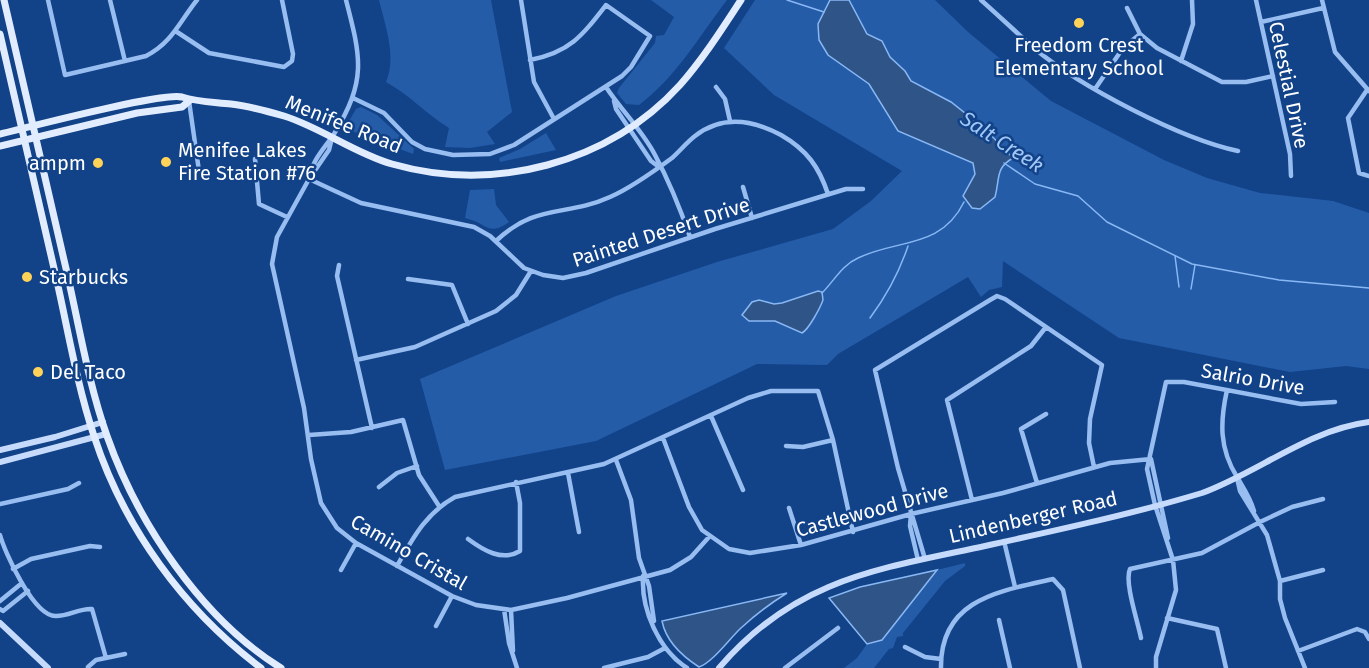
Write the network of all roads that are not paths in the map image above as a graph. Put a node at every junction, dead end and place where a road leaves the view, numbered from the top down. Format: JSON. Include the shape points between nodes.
{"nodes":[{"id":1,"x":4,"y":0,"type":"edge"},
{"id":2,"x":48,"y":0,"type":"edge"},
{"id":3,"x":110,"y":0,"type":"edge"},
{"id":4,"x":197,"y":0,"type":"edge"},
{"id":5,"x":282,"y":0,"type":"edge"},
{"id":6,"x":346,"y":0,"type":"edge"},
{"id":7,"x":521,"y":0,"type":"edge"},
{"id":8,"x":741,"y":0,"type":"edge"},
{"id":9,"x":981,"y":0,"type":"edge"},
{"id":10,"x":1192,"y":0,"type":"edge"},
{"id":11,"x":1256,"y":0,"type":"edge"},
{"id":12,"x":1322,"y":0,"type":"edge"},
{"id":13,"x":1127,"y":8,"type":"dead end"},
{"id":14,"x":1323,"y":8,"type":"junction"},
{"id":15,"x":1261,"y":22,"type":"junction"},
{"id":16,"x":177,"y":32,"type":"junction"},
{"id":17,"x":0,"y":34,"type":"edge"},
{"id":18,"x":1140,"y":34,"type":"junction"},
{"id":19,"x":530,"y":60,"type":"junction"},
{"id":20,"x":125,"y":61,"type":"junction"},
{"id":21,"x":1181,"y":61,"type":"junction"},
{"id":22,"x":1273,"y":76,"type":"junction"},
{"id":23,"x":606,"y":87,"type":"junction"},
{"id":24,"x":716,"y":87,"type":"dead end"},
{"id":25,"x":1095,"y":89,"type":"junction"},
{"id":26,"x":1368,"y":90,"type":"edge"},
{"id":27,"x":353,"y":98,"type":"junction"},
{"id":28,"x":189,"y":101,"type":"junction"},
{"id":29,"x":554,"y":119,"type":"junction"},
{"id":30,"x":730,"y":121,"type":"junction"},
{"id":31,"x":632,"y":126,"type":"junction"},
{"id":32,"x":33,"y":127,"type":"junction"},
{"id":33,"x":21,"y":129,"type":"junction"},
{"id":34,"x":0,"y":134,"type":"edge"},
{"id":35,"x":36,"y":138,"type":"junction"},
{"id":36,"x":332,"y":138,"type":"junction"},
{"id":37,"x":24,"y":140,"type":"junction"},
{"id":38,"x":0,"y":146,"type":"edge"},
{"id":39,"x":1238,"y":151,"type":"dead end"},
{"id":40,"x":255,"y":159,"type":"dead end"},
{"id":41,"x":659,"y":167,"type":"junction"},
{"id":42,"x":199,"y":171,"type":"dead end"},
{"id":43,"x":1291,"y":176,"type":"dead end"},
{"id":44,"x":1369,"y":176,"type":"edge"},
{"id":45,"x":309,"y":179,"type":"junction"},
{"id":46,"x":743,"y":187,"type":"dead end"},
{"id":47,"x":863,"y":189,"type":"dead end"},
{"id":48,"x":828,"y":194,"type":"junction"},
{"id":49,"x":287,"y":217,"type":"junction"},
{"id":50,"x":752,"y":218,"type":"junction"},
{"id":51,"x":690,"y":237,"type":"junction"},
{"id":52,"x":496,"y":241,"type":"junction"},
{"id":53,"x":339,"y":265,"type":"dead end"},
{"id":54,"x":531,"y":271,"type":"junction"},
{"id":55,"x":408,"y":279,"type":"dead end"},
{"id":56,"x":468,"y":324,"type":"junction"},
{"id":57,"x":1046,"y":327,"type":"junction"},
{"id":58,"x":356,"y":360,"type":"junction"},
{"id":59,"x":1227,"y":390,"type":"junction"},
{"id":60,"x":1335,"y":402,"type":"dead end"},
{"id":61,"x":1046,"y":414,"type":"dead end"},
{"id":62,"x":711,"y":416,"type":"junction"},
{"id":63,"x":103,"y":422,"type":"junction"},
{"id":64,"x":1369,"y":422,"type":"edge"},
{"id":65,"x":91,"y":426,"type":"junction"},
{"id":66,"x":372,"y":428,"type":"junction"},
{"id":67,"x":106,"y":434,"type":"junction"},
{"id":68,"x":309,"y":435,"type":"junction"},
{"id":69,"x":94,"y":438,"type":"junction"},
{"id":70,"x":663,"y":438,"type":"junction"},
{"id":71,"x":833,"y":440,"type":"junction"},
{"id":72,"x":786,"y":446,"type":"dead end"},
{"id":73,"x":0,"y":450,"type":"edge"},
{"id":74,"x":1151,"y":459,"type":"junction"},
{"id":75,"x":616,"y":460,"type":"junction"},
{"id":76,"x":0,"y":462,"type":"edge"},
{"id":77,"x":417,"y":466,"type":"junction"},
{"id":78,"x":1094,"y":467,"type":"junction"},
{"id":79,"x":568,"y":473,"type":"junction"},
{"id":80,"x":1237,"y":478,"type":"junction"},
{"id":81,"x":516,"y":482,"type":"junction"},
{"id":82,"x":79,"y":483,"type":"dead end"},
{"id":83,"x":1037,"y":483,"type":"junction"},
{"id":84,"x":379,"y":488,"type":"dead end"},
{"id":85,"x":743,"y":490,"type":"dead end"},
{"id":86,"x":1323,"y":499,"type":"dead end"},
{"id":87,"x":972,"y":500,"type":"junction"},
{"id":88,"x":0,"y":504,"type":"edge"},
{"id":89,"x":1158,"y":504,"type":"junction"},
{"id":90,"x":439,"y":506,"type":"junction"},
{"id":91,"x":789,"y":508,"type":"dead end"},
{"id":92,"x":911,"y":514,"type":"junction"},
{"id":93,"x":1260,"y":522,"type":"junction"},
{"id":94,"x":579,"y":532,"type":"dead end"},
{"id":95,"x":853,"y":532,"type":"junction"},
{"id":96,"x":0,"y":535,"type":"edge"},
{"id":97,"x":709,"y":537,"type":"junction"},
{"id":98,"x":468,"y":539,"type":"dead end"},
{"id":99,"x":1004,"y":541,"type":"junction"},
{"id":100,"x":356,"y":543,"type":"junction"},
{"id":101,"x":801,"y":545,"type":"junction"},
{"id":102,"x":100,"y":547,"type":"dead end"},
{"id":103,"x":921,"y":560,"type":"junction"},
{"id":104,"x":1173,"y":560,"type":"junction"},
{"id":105,"x":397,"y":566,"type":"junction"},
{"id":106,"x":13,"y":569,"type":"junction"},
{"id":107,"x":341,"y":570,"type":"dead end"},
{"id":108,"x":1323,"y":570,"type":"dead end"},
{"id":109,"x":643,"y":576,"type":"junction"},
{"id":110,"x":1280,"y":581,"type":"junction"},
{"id":111,"x":22,"y":583,"type":"junction"},
{"id":112,"x":1015,"y":588,"type":"junction"},
{"id":113,"x":28,"y":591,"type":"junction"},
{"id":114,"x":7,"y":595,"type":"junction"},
{"id":115,"x":453,"y":596,"type":"junction"},
{"id":116,"x":0,"y":601,"type":"edge"},
{"id":117,"x":13,"y":603,"type":"junction"},
{"id":118,"x":0,"y":609,"type":"edge"},
{"id":119,"x":504,"y":609,"type":"junction"},
{"id":120,"x":511,"y":610,"type":"junction"},
{"id":121,"x":1167,"y":618,"type":"junction"},
{"id":122,"x":999,"y":620,"type":"dead end"},
{"id":123,"x":0,"y":623,"type":"edge"},
{"id":124,"x":436,"y":626,"type":"dead end"},
{"id":125,"x":838,"y":628,"type":"dead end"},
{"id":126,"x":1141,"y":638,"type":"dead end"},
{"id":127,"x":1369,"y":639,"type":"edge"},
{"id":128,"x":905,"y":647,"type":"dead end"},
{"id":129,"x":664,"y":648,"type":"junction"},
{"id":130,"x":513,"y":651,"type":"junction"},
{"id":131,"x":1298,"y":651,"type":"junction"},
{"id":132,"x":125,"y":654,"type":"dead end"},
{"id":133,"x":106,"y":658,"type":"junction"},
{"id":134,"x":941,"y":659,"type":"junction"},
{"id":135,"x":621,"y":666,"type":"edge"},
{"id":136,"x":88,"y":667,"type":"edge"},
{"id":137,"x":48,"y":668,"type":"edge"},
{"id":138,"x":261,"y":668,"type":"edge"},
{"id":139,"x":281,"y":668,"type":"edge"},
{"id":140,"x":517,"y":668,"type":"edge"},
{"id":141,"x":604,"y":668,"type":"edge"},
{"id":142,"x":687,"y":668,"type":"edge"},
{"id":143,"x":719,"y":668,"type":"edge"},
{"id":144,"x":785,"y":668,"type":"edge"},
{"id":145,"x":941,"y":668,"type":"edge"},
{"id":146,"x":1010,"y":668,"type":"edge"},
{"id":147,"x":1080,"y":668,"type":"edge"},
{"id":148,"x":1156,"y":668,"type":"edge"},
{"id":149,"x":1226,"y":668,"type":"edge"},
{"id":150,"x":1305,"y":668,"type":"edge"}],
"edges":[{"from":1,"to":32,"type":"main road"},
{"from":2,"to":20,"type":"street","via":[[65,75]]},
{"from":3,"to":20,"type":"street"},
{"from":4,"to":16,"type":"street"},
{"from":5,"to":16,"type":"street","via":[[292,41],[289,65],[278,68],[223,57]]},
{"from":6,"to":27,"type":"street","name":"Camino Cristal","via":[[359,55]]},
{"from":7,"to":19,"type":"street"},
{"from":8,"to":31,"type":"main road","name":"Menifee Road","via":[[679,85]]},
{"from":9,"to":25,"type":"street","via":[[1037,50]]},
{"from":10,"to":21,"type":"street","via":[[1193,24]]},
{"from":11,"to":15,"type":"street","name":"Celestial Drive"},
{"from":12,"to":14,"type":"street"},
{"from":13,"to":18,"type":"street"},
{"from":14,"to":15,"type":"street"},
{"from":14,"to":26,"type":"street","via":[[1335,51]]},
{"from":15,"to":22,"type":"street","name":"Celestial Drive"},
{"from":16,"to":20,"type":"street","via":[[156,51]]},
{"from":17,"to":33,"type":"main road"},
{"from":18,"to":21,"type":"street"},
{"from":18,"to":25,"type":"street","via":[[1118,54]]},
{"from":19,"to":23,"type":"street","via":[[573,44],[606,5],[650,36],[631,67]]},
{"from":19,"to":29,"type":"street","via":[[538,90]]},
{"from":21,"to":22,"type":"street","via":[[1222,82]]},
{"from":22,"to":43,"type":"street","name":"Celestial Drive"},
{"from":23,"to":29,"type":"street"},
{"from":23,"to":31,"type":"street","via":[[616,109]]},
{"from":24,"to":30,"type":"street","via":[[725,99]]},
{"from":25,"to":39,"type":"street","via":[[1210,146]]},
{"from":26,"to":44,"type":"street","via":[[1348,118],[1359,173]]},
{"from":27,"to":29,"type":"street","via":[[384,113],[412,142],[439,153],[473,155],[502,151]]},
{"from":27,"to":36,"type":"street","name":"Camino Cristal"},
{"from":28,"to":32,"type":"main road","name":"Menifee Road","via":[[181,97],[144,101]]},
{"from":28,"to":35,"type":"main road","name":"Menifee Road","via":[[182,107],[137,113]]},
{"from":28,"to":36,"type":"main road","name":"Menifee Road","via":[[260,109],[288,117]]},
{"from":28,"to":42,"type":"street"},
{"from":30,"to":41,"type":"street","via":[[702,131]]},
{"from":30,"to":48,"type":"street","via":[[762,126],[799,147],[816,165]]},
{"from":31,"to":36,"type":"main road","name":"Menifee Road","via":[[596,147],[554,164],[483,175],[443,174],[406,167]]},
{"from":31,"to":41,"type":"street","via":[[651,161]]},
{"from":32,"to":33,"type":"main road","name":"Menifee Road"},
{"from":32,"to":35,"type":"main road"},
{"from":33,"to":34,"type":"main road","name":"Menifee Road"},
{"from":33,"to":37,"type":"main road"},
{"from":35,"to":37,"type":"main road","name":"Menifee Road"},
{"from":35,"to":63,"type":"main road"},
{"from":36,"to":45,"type":"street","name":"Camino Cristal","via":[[329,150]]},
{"from":37,"to":38,"type":"main road","name":"Menifee Road"},
{"from":37,"to":65,"type":"main road"},
{"from":40,"to":49,"type":"street","via":[[259,204]]},
{"from":41,"to":51,"type":"street","via":[[674,191]]},
{"from":41,"to":52,"type":"street","via":[[608,198],[521,221]]},
{"from":45,"to":49,"type":"street","name":"Camino Cristal"},
{"from":45,"to":52,"type":"street","name":"Painted Desert Drive","via":[[361,202],[467,224]]},
{"from":46,"to":50,"type":"street"},
{"from":47,"to":48,"type":"street","name":"Painted Desert Drive"},
{"from":48,"to":50,"type":"street","name":"Painted Desert Drive"},
{"from":49,"to":68,"type":"street","name":"Camino Cristal","via":[[277,237],[272,264]]},
{"from":50,"to":51,"type":"street","name":"Painted Desert Drive"},
{"from":51,"to":54,"type":"street","name":"Painted Desert Drive","via":[[577,276],[556,277]]},
{"from":52,"to":54,"type":"street","name":"Painted Desert Drive"},
{"from":53,"to":58,"type":"street","via":[[337,276]]},
{"from":54,"to":56,"type":"street","via":[[510,302]]},
{"from":55,"to":56,"type":"street","via":[[452,285]]},
{"from":56,"to":58,"type":"street","via":[[407,349]]},
{"from":57,"to":78,"type":"street","via":[[1102,364],[1090,419]]},
{"from":57,"to":87,"type":"street","via":[[1031,346],[947,400]]},
{"from":57,"to":92,"type":"street","via":[[997,296],[875,370]]},
{"from":58,"to":66,"type":"street"},
{"from":59,"to":60,"type":"street","name":"Salrio Drive","via":[[1301,404]]},
{"from":59,"to":74,"type":"street","name":"Salrio Drive","via":[[1166,382]]},
{"from":59,"to":80,"type":"street","via":[[1221,417],[1222,439]]},
{"from":61,"to":83,"type":"street","via":[[1021,429]]},
{"from":62,"to":70,"type":"street"},
{"from":62,"to":71,"type":"street","via":[[763,393],[818,391]]},
{"from":62,"to":85,"type":"street"},
{"from":63,"to":65,"type":"street"},
{"from":63,"to":67,"type":"main road"},
{"from":64,"to":80,"type":"street","name":"Lindenberger Road","via":[[1314,438]]},
{"from":65,"to":69,"type":"main road"},
{"from":65,"to":73,"type":"street"},
{"from":66,"to":68,"type":"street"},
{"from":66,"to":77,"type":"street","via":[[403,420]]},
{"from":67,"to":69,"type":"street"},
{"from":67,"to":139,"type":"main road","via":[[140,508],[178,570],[249,644]]},
{"from":68,"to":100,"type":"street","name":"Camino Cristal","via":[[324,509],[337,528]]},
{"from":69,"to":76,"type":"street"},
{"from":69,"to":138,"type":"main road","via":[[115,490],[162,568],[190,604]]},
{"from":70,"to":75,"type":"street"},
{"from":70,"to":97,"type":"street","name":"Castlewood Drive","via":[[695,521]]},
{"from":71,"to":72,"type":"street","via":[[803,447]]},
{"from":71,"to":95,"type":"street"},
{"from":74,"to":78,"type":"street","name":"Castlewood Drive"},
{"from":74,"to":89,"type":"street"},
{"from":75,"to":79,"type":"street"},
{"from":75,"to":109,"type":"street","via":[[631,500]]},
{"from":77,"to":84,"type":"street","via":[[397,473]]},
{"from":77,"to":90,"type":"street"},
{"from":78,"to":83,"type":"street","name":"Castlewood Drive"},
{"from":79,"to":81,"type":"street"},
{"from":79,"to":94,"type":"street"},
{"from":80,"to":89,"type":"street","name":"Lindenberger Road","via":[[1202,493]]},
{"from":80,"to":93,"type":"street","via":[[1240,491]]},
{"from":81,"to":90,"type":"street","via":[[466,493]]},
{"from":81,"to":98,"type":"street","via":[[520,551],[510,555],[490,552]]},
{"from":82,"to":88,"type":"street"},
{"from":83,"to":87,"type":"street","name":"Castlewood Drive"},
{"from":86,"to":93,"type":"street","via":[[1292,507]]},
{"from":87,"to":92,"type":"street","name":"Castlewood Drive"},
{"from":89,"to":99,"type":"street","name":"Lindenberger Road"},
{"from":89,"to":104,"type":"street"},
{"from":90,"to":105,"type":"street","via":[[419,528]]},
{"from":91,"to":101,"type":"street"},
{"from":92,"to":95,"type":"street","name":"Castlewood Drive"},
{"from":92,"to":103,"type":"street","via":[[917,524]]},
{"from":93,"to":104,"type":"street","via":[[1210,550]]},
{"from":93,"to":110,"type":"street"},
{"from":95,"to":101,"type":"street","name":"Castlewood Drive"},
{"from":96,"to":106,"type":"street"},
{"from":97,"to":101,"type":"street","name":"Castlewood Drive","via":[[729,549],[750,553]]},
{"from":97,"to":109,"type":"street","name":"Camino Cristal","via":[[685,562]]},
{"from":99,"to":103,"type":"street","name":"Lindenberger Road"},
{"from":99,"to":112,"type":"street"},
{"from":100,"to":105,"type":"street","name":"Camino Cristal"},
{"from":100,"to":107,"type":"street"},
{"from":102,"to":106,"type":"street","via":[[31,559]]},
{"from":103,"to":143,"type":"street","name":"Lindenberger Road","via":[[849,578],[791,604],[748,637]]},
{"from":104,"to":121,"type":"street","via":[[1176,590]]},
{"from":104,"to":126,"type":"street","via":[[1130,569]]},
{"from":105,"to":115,"type":"street","name":"Camino Cristal"},
{"from":106,"to":111,"type":"street"},
{"from":108,"to":110,"type":"street"},
{"from":109,"to":120,"type":"street","name":"Camino Cristal"},
{"from":109,"to":129,"type":"street"},
{"from":110,"to":131,"type":"street","via":[[1285,618]]},
{"from":111,"to":113,"type":"street"},
{"from":111,"to":114,"type":"street"},
{"from":112,"to":134,"type":"street","via":[[968,606],[948,629]]},
{"from":112,"to":147,"type":"street","via":[[1053,579],[1059,583],[1064,590]]},
{"from":113,"to":117,"type":"street"},
{"from":113,"to":133,"type":"street","via":[[49,615],[92,609]]},
{"from":114,"to":116,"type":"street"},
{"from":114,"to":117,"type":"street"},
{"from":115,"to":119,"type":"street","name":"Camino Cristal","via":[[476,605]]},
{"from":115,"to":124,"type":"street"},
{"from":117,"to":118,"type":"street","via":[[3,611]]},
{"from":119,"to":120,"type":"street","name":"Camino Cristal"},
{"from":119,"to":130,"type":"street","via":[[508,643]]},
{"from":120,"to":130,"type":"street"},
{"from":121,"to":148,"type":"street"},
{"from":121,"to":149,"type":"street","via":[[1217,628]]},
{"from":122,"to":146,"type":"street"},
{"from":123,"to":137,"type":"street"},
{"from":125,"to":144,"type":"street"},
{"from":127,"to":131,"type":"street","via":[[1357,629]]},
{"from":128,"to":134,"type":"street","via":[[925,657]]},
{"from":129,"to":135,"type":"street"},
{"from":129,"to":142,"type":"street"},
{"from":130,"to":140,"type":"street"},
{"from":131,"to":150,"type":"street"},
{"from":132,"to":133,"type":"street"},
{"from":133,"to":136,"type":"street"},
{"from":134,"to":145,"type":"street"},
{"from":135,"to":141,"type":"street"}]}
